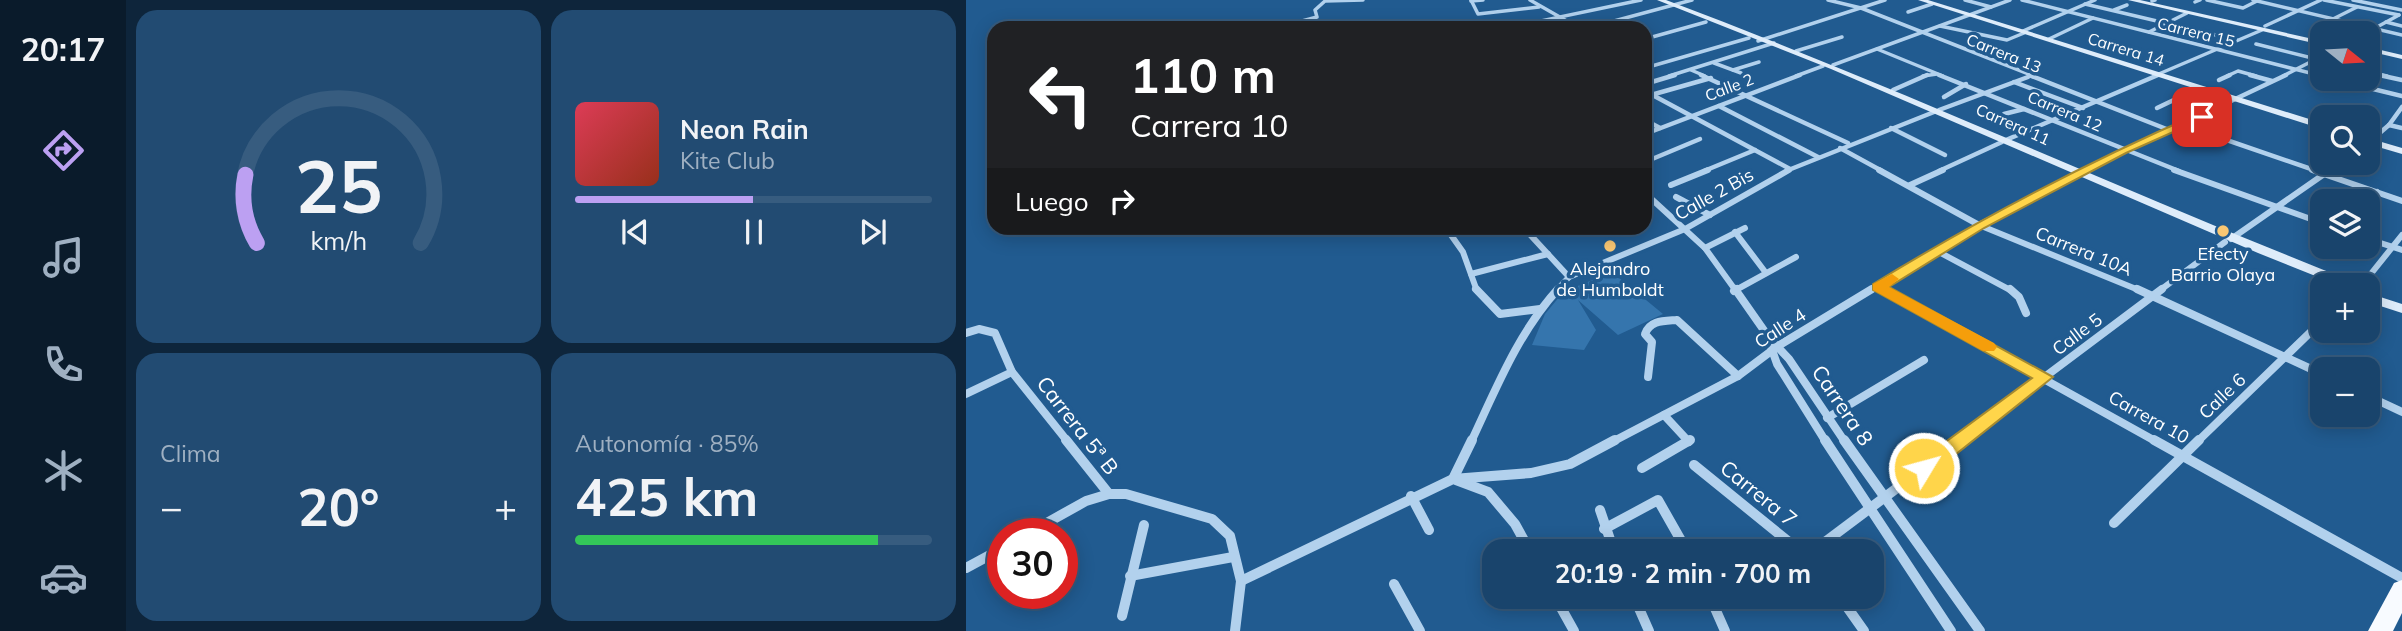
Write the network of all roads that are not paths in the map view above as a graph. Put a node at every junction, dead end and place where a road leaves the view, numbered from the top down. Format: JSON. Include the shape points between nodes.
{"nodes":[{"id":1,"x":1363,"y":0,"type":"edge"},
{"id":2,"x":1483,"y":0,"type":"edge"},
{"id":3,"x":1530,"y":0,"type":"edge"},
{"id":4,"x":1641,"y":0,"type":"edge"},
{"id":5,"x":1650,"y":0,"type":"edge"},
{"id":6,"x":1660,"y":0,"type":"edge"},
{"id":7,"x":1692,"y":0,"type":"edge"},
{"id":8,"x":1828,"y":0,"type":"edge"},
{"id":9,"x":1885,"y":0,"type":"edge"},
{"id":10,"x":1965,"y":0,"type":"edge"},
{"id":11,"x":2010,"y":0,"type":"edge"},
{"id":12,"x":2022,"y":0,"type":"edge"},
{"id":13,"x":2095,"y":0,"type":"edge"},
{"id":14,"x":2151,"y":0,"type":"edge"},
{"id":15,"x":2207,"y":0,"type":"edge"},
{"id":16,"x":2255,"y":0,"type":"edge"},
{"id":17,"x":2300,"y":0,"type":"edge"},
{"id":18,"x":2322,"y":0,"type":"edge"},
{"id":19,"x":2353,"y":0,"type":"edge"},
{"id":20,"x":1471,"y":1,"type":"edge"},
{"id":21,"x":1926,"y":1,"type":"edge"},
{"id":22,"x":2129,"y":2,"type":"edge"},
{"id":23,"x":2314,"y":3,"type":"junction"},
{"id":24,"x":2085,"y":4,"type":"junction"},
{"id":25,"x":1671,"y":6,"type":"junction"},
{"id":26,"x":1539,"y":7,"type":"junction"},
{"id":27,"x":1992,"y":7,"type":"junction"},
{"id":28,"x":2358,"y":7,"type":"junction"},
{"id":29,"x":1861,"y":8,"type":"junction"},
{"id":30,"x":2113,"y":11,"type":"junction"},
{"id":31,"x":2300,"y":11,"type":"junction"},
{"id":32,"x":1908,"y":12,"type":"dead end"},
{"id":33,"x":2067,"y":12,"type":"junction"},
{"id":34,"x":2187,"y":13,"type":"junction"},
{"id":35,"x":1970,"y":15,"type":"junction"},
{"id":36,"x":2400,"y":15,"type":"edge"},
{"id":37,"x":1559,"y":18,"type":"junction"},
{"id":38,"x":2093,"y":18,"type":"junction"},
{"id":39,"x":2333,"y":19,"type":"junction"},
{"id":40,"x":1302,"y":20,"type":"dead end"},
{"id":41,"x":1543,"y":21,"type":"edge"},
{"id":42,"x":1565,"y":21,"type":"edge"},
{"id":43,"x":1614,"y":21,"type":"edge"},
{"id":44,"x":2341,"y":21,"type":"edge"},
{"id":45,"x":1706,"y":22,"type":"junction"},
{"id":46,"x":2386,"y":22,"type":"junction"},
{"id":47,"x":2165,"y":23,"type":"junction"},
{"id":48,"x":1940,"y":26,"type":"junction"},
{"id":49,"x":2380,"y":26,"type":"edge"},
{"id":50,"x":2402,"y":26,"type":"edge"},
{"id":51,"x":2264,"y":28,"type":"junction"},
{"id":52,"x":2380,"y":30,"type":"edge"},
{"id":53,"x":1922,"y":32,"type":"junction"},
{"id":54,"x":2023,"y":32,"type":"junction"},
{"id":55,"x":2148,"y":32,"type":"junction"},
{"id":56,"x":2402,"y":35,"type":"edge"},
{"id":57,"x":1652,"y":37,"type":"edge"},
{"id":58,"x":1843,"y":37,"type":"dead end"},
{"id":59,"x":2310,"y":38,"type":"edge"},
{"id":60,"x":2049,"y":39,"type":"junction"},
{"id":61,"x":2238,"y":40,"type":"junction"},
{"id":62,"x":1762,"y":41,"type":"junction"},
{"id":63,"x":2256,"y":44,"type":"dead end"},
{"id":64,"x":1877,"y":49,"type":"junction"},
{"id":65,"x":2217,"y":50,"type":"junction"},
{"id":66,"x":1796,"y":51,"type":"junction"},
{"id":67,"x":1739,"y":54,"type":"junction"},
{"id":68,"x":2380,"y":54,"type":"edge"},
{"id":69,"x":2310,"y":56,"type":"edge"},
{"id":70,"x":2402,"y":59,"type":"edge"},
{"id":71,"x":1714,"y":63,"type":"junction"},
{"id":72,"x":2310,"y":63,"type":"edge"},
{"id":73,"x":1653,"y":66,"type":"edge"},
{"id":74,"x":1828,"y":66,"type":"junction"},
{"id":75,"x":2294,"y":69,"type":"junction"},
{"id":76,"x":1691,"y":70,"type":"junction"},
{"id":77,"x":1733,"y":70,"type":"junction"},
{"id":78,"x":1741,"y":73,"type":"dead end"},
{"id":79,"x":2310,"y":73,"type":"edge"},
{"id":80,"x":1940,"y":74,"type":"junction"},
{"id":81,"x":2380,"y":74,"type":"edge"},
{"id":82,"x":2160,"y":75,"type":"junction"},
{"id":83,"x":2029,"y":77,"type":"junction"},
{"id":84,"x":1711,"y":78,"type":"junction"},
{"id":85,"x":2219,"y":80,"type":"dead end"},
{"id":86,"x":2402,"y":80,"type":"edge"},
{"id":87,"x":2272,"y":81,"type":"junction"},
{"id":88,"x":1652,"y":82,"type":"edge"},
{"id":89,"x":2014,"y":82,"type":"junction"},
{"id":90,"x":1966,"y":84,"type":"junction"},
{"id":91,"x":2199,"y":88,"type":"junction"},
{"id":92,"x":1893,"y":90,"type":"junction"},
{"id":93,"x":2380,"y":91,"type":"edge"},
{"id":94,"x":1652,"y":92,"type":"edge"},
{"id":95,"x":1986,"y":92,"type":"junction"},
{"id":96,"x":1652,"y":95,"type":"edge"},
{"id":97,"x":1749,"y":95,"type":"junction"},
{"id":98,"x":2402,"y":96,"type":"edge"},
{"id":99,"x":1944,"y":97,"type":"dead end"},
{"id":100,"x":2239,"y":99,"type":"junction"},
{"id":101,"x":2096,"y":103,"type":"junction"},
{"id":102,"x":1719,"y":106,"type":"junction"},
{"id":103,"x":2084,"y":108,"type":"junction"},
{"id":104,"x":2157,"y":108,"type":"dead end"},
{"id":105,"x":2025,"y":109,"type":"junction"},
{"id":106,"x":2401,"y":110,"type":"edge"},
{"id":107,"x":1937,"y":111,"type":"junction"},
{"id":108,"x":2004,"y":114,"type":"dead end"},
{"id":109,"x":1692,"y":116,"type":"junction"},
{"id":110,"x":2053,"y":121,"type":"junction"},
{"id":111,"x":2310,"y":121,"type":"edge"},
{"id":112,"x":1652,"y":124,"type":"edge"},
{"id":113,"x":2183,"y":125,"type":"junction"},
{"id":114,"x":2389,"y":125,"type":"junction"},
{"id":115,"x":1660,"y":128,"type":"junction"},
{"id":116,"x":1891,"y":128,"type":"junction"},
{"id":117,"x":2402,"y":128,"type":"edge"},
{"id":118,"x":2170,"y":130,"type":"junction"},
{"id":119,"x":1652,"y":131,"type":"edge"},
{"id":120,"x":2380,"y":132,"type":"edge"},
{"id":121,"x":1700,"y":139,"type":"dead end"},
{"id":122,"x":2004,"y":141,"type":"junction"},
{"id":123,"x":1848,"y":143,"type":"junction"},
{"id":124,"x":2380,"y":144,"type":"edge"},
{"id":125,"x":1840,"y":148,"type":"junction"},
{"id":126,"x":1755,"y":150,"type":"junction"},
{"id":127,"x":2402,"y":150,"type":"edge"},
{"id":128,"x":2122,"y":151,"type":"junction"},
{"id":129,"x":1945,"y":155,"type":"dead end"},
{"id":130,"x":1819,"y":157,"type":"junction"},
{"id":131,"x":1652,"y":159,"type":"edge"},
{"id":132,"x":2310,"y":168,"type":"edge"},
{"id":133,"x":1790,"y":169,"type":"junction"},
{"id":134,"x":2078,"y":175,"type":"junction"},
{"id":135,"x":2323,"y":175,"type":"edge"},
{"id":136,"x":2331,"y":175,"type":"edge"},
{"id":137,"x":1671,"y":185,"type":"dead end"},
{"id":138,"x":1910,"y":185,"type":"junction"},
{"id":139,"x":2369,"y":189,"type":"edge"},
{"id":140,"x":2380,"y":193,"type":"edge"},
{"id":141,"x":1676,"y":197,"type":"dead end"},
{"id":142,"x":1652,"y":199,"type":"edge"},
{"id":143,"x":2402,"y":201,"type":"edge"},
{"id":144,"x":2274,"y":207,"type":"junction"},
{"id":145,"x":1710,"y":215,"type":"junction"},
{"id":146,"x":2310,"y":219,"type":"edge"},
{"id":147,"x":1979,"y":225,"type":"junction"},
{"id":148,"x":1745,"y":228,"type":"dead end"},
{"id":149,"x":1685,"y":229,"type":"junction"},
{"id":150,"x":1735,"y":233,"type":"junction"},
{"id":151,"x":1451,"y":235,"type":"edge"},
{"id":152,"x":1530,"y":235,"type":"edge"},
{"id":153,"x":2402,"y":235,"type":"edge"},
{"id":154,"x":2227,"y":241,"type":"junction"},
{"id":155,"x":2380,"y":243,"type":"edge"},
{"id":156,"x":2391,"y":246,"type":"junction"},
{"id":157,"x":1705,"y":248,"type":"junction"},
{"id":158,"x":2402,"y":250,"type":"edge"},
{"id":159,"x":1937,"y":251,"type":"junction"},
{"id":160,"x":1548,"y":254,"type":"junction"},
{"id":161,"x":1796,"y":257,"type":"dead end"},
{"id":162,"x":1766,"y":273,"type":"junction"},
{"id":163,"x":2316,"y":273,"type":"edge"},
{"id":164,"x":2371,"y":273,"type":"edge"},
{"id":165,"x":1471,"y":274,"type":"junction"},
{"id":166,"x":2310,"y":275,"type":"edge"},
{"id":167,"x":1569,"y":277,"type":"junction"},
{"id":168,"x":1878,"y":287,"type":"junction"},
{"id":169,"x":1734,"y":291,"type":"junction"},
{"id":170,"x":2153,"y":296,"type":"junction"},
{"id":171,"x":2380,"y":297,"type":"edge"},
{"id":172,"x":2380,"y":299,"type":"edge"},
{"id":173,"x":2402,"y":303,"type":"edge"},
{"id":174,"x":1540,"y":309,"type":"junction"},
{"id":175,"x":2402,"y":309,"type":"edge"},
{"id":176,"x":2026,"y":313,"type":"dead end"},
{"id":177,"x":966,"y":333,"type":"edge"},
{"id":178,"x":2310,"y":333,"type":"edge"},
{"id":179,"x":1773,"y":345,"type":"junction"},
{"id":180,"x":2286,"y":356,"type":"junction"},
{"id":181,"x":1924,"y":360,"type":"dead end"},
{"id":182,"x":2310,"y":368,"type":"edge"},
{"id":183,"x":1012,"y":372,"type":"junction"},
{"id":184,"x":1738,"y":376,"type":"junction"},
{"id":185,"x":1648,"y":377,"type":"dead end"},
{"id":186,"x":2045,"y":377,"type":"junction"},
{"id":187,"x":966,"y":394,"type":"edge"},
{"id":188,"x":2380,"y":402,"type":"edge"},
{"id":189,"x":2402,"y":412,"type":"edge"},
{"id":190,"x":1664,"y":415,"type":"junction"},
{"id":191,"x":1827,"y":418,"type":"junction"},
{"id":192,"x":2184,"y":455,"type":"junction"},
{"id":193,"x":1694,"y":465,"type":"dead end"},
{"id":194,"x":1642,"y":468,"type":"dead end"},
{"id":195,"x":1453,"y":479,"type":"junction"},
{"id":196,"x":1109,"y":494,"type":"junction"},
{"id":197,"x":1411,"y":496,"type":"junction"},
{"id":198,"x":1884,"y":499,"type":"junction"},
{"id":199,"x":1600,"y":510,"type":"dead end"},
{"id":200,"x":1869,"y":510,"type":"junction"},
{"id":201,"x":1056,"y":518,"type":"edge"},
{"id":202,"x":2114,"y":523,"type":"dead end"},
{"id":203,"x":1144,"y":525,"type":"dead end"},
{"id":204,"x":1604,"y":529,"type":"junction"},
{"id":205,"x":1429,"y":530,"type":"dead end"},
{"id":206,"x":1523,"y":539,"type":"edge"},
{"id":207,"x":1609,"y":539,"type":"edge"},
{"id":208,"x":1680,"y":539,"type":"edge"},
{"id":209,"x":1785,"y":539,"type":"edge"},
{"id":210,"x":1829,"y":539,"type":"edge"},
{"id":211,"x":987,"y":557,"type":"edge"},
{"id":212,"x":1234,"y":557,"type":"junction"},
{"id":213,"x":966,"y":568,"type":"edge"},
{"id":214,"x":1130,"y":576,"type":"junction"},
{"id":215,"x":2402,"y":578,"type":"edge"},
{"id":216,"x":1241,"y":581,"type":"junction"},
{"id":217,"x":1394,"y":584,"type":"dead end"},
{"id":218,"x":2402,"y":590,"type":"edge"},
{"id":219,"x":1562,"y":609,"type":"edge"},
{"id":220,"x":1639,"y":609,"type":"edge"},
{"id":221,"x":1715,"y":609,"type":"edge"},
{"id":222,"x":1848,"y":609,"type":"edge"},
{"id":223,"x":1122,"y":616,"type":"dead end"},
{"id":224,"x":1235,"y":631,"type":"edge"},
{"id":225,"x":1420,"y":631,"type":"edge"},
{"id":226,"x":1574,"y":631,"type":"edge"},
{"id":227,"x":1649,"y":631,"type":"edge"},
{"id":228,"x":1725,"y":631,"type":"edge"},
{"id":229,"x":1864,"y":631,"type":"edge"},
{"id":230,"x":1951,"y":631,"type":"edge"},
{"id":231,"x":1980,"y":631,"type":"edge"},
{"id":232,"x":2381,"y":631,"type":"edge"}],
"edges":[{"from":1,"to":40,"type":"street","via":[[1325,1],[1315,10],[1317,17]]},
{"from":2,"to":20,"type":"street"},
{"from":3,"to":26,"type":"street"},
{"from":4,"to":37,"type":"street"},
{"from":5,"to":25,"type":"main road","name":"Carrera 11"},
{"from":6,"to":25,"type":"main road","name":"Carrera 11"},
{"from":7,"to":25,"type":"street"},
{"from":8,"to":29,"type":"street","name":"Carrera 13"},
{"from":9,"to":29,"type":"street"},
{"from":10,"to":27,"type":"street"},
{"from":11,"to":27,"type":"street","name":"Calle 2"},
{"from":12,"to":33,"type":"street","name":"Carrera 15"},
{"from":13,"to":24,"type":"street"},
{"from":14,"to":51,"type":"main road"},
{"from":15,"to":16,"type":"street","via":[[2243,8]]},
{"from":16,"to":31,"type":"street"},
{"from":17,"to":23,"type":"street"},
{"from":18,"to":23,"type":"street"},
{"from":18,"to":28,"type":"street"},
{"from":19,"to":36,"type":"street"},
{"from":20,"to":26,"type":"street","via":[[1478,14]]},
{"from":21,"to":32,"type":"street"},
{"from":21,"to":35,"type":"main road","name":"Carrera 14"},
{"from":22,"to":30,"type":"street"},
{"from":22,"to":34,"type":"main road"},
{"from":23,"to":31,"type":"street"},
{"from":24,"to":30,"type":"street"},
{"from":24,"to":33,"type":"street"},
{"from":25,"to":43,"type":"street"},
{"from":25,"to":45,"type":"main road","name":"Carrera 11"},
{"from":25,"to":62,"type":"main road","name":"Carrera 11"},
{"from":26,"to":37,"type":"street"},
{"from":27,"to":35,"type":"street","name":"Calle 2"},
{"from":28,"to":36,"type":"street"},
{"from":28,"to":39,"type":"street"},
{"from":29,"to":53,"type":"street","name":"Carrera 13"},
{"from":29,"to":62,"type":"street"},
{"from":30,"to":47,"type":"street"},
{"from":31,"to":39,"type":"street"},
{"from":31,"to":51,"type":"street"},
{"from":33,"to":38,"type":"street","name":"Carrera 15"},
{"from":33,"to":54,"type":"street"},
{"from":34,"to":47,"type":"street"},
{"from":34,"to":51,"type":"main road"},
{"from":35,"to":48,"type":"street","name":"Calle 2"},
{"from":35,"to":54,"type":"main road","name":"Carrera 14"},
{"from":36,"to":46,"type":"street"},
{"from":37,"to":41,"type":"street"},
{"from":37,"to":42,"type":"street"},
{"from":38,"to":55,"type":"street","name":"Carrera 15"},
{"from":38,"to":60,"type":"street"},
{"from":39,"to":44,"type":"street"},
{"from":45,"to":57,"type":"street"},
{"from":45,"to":62,"type":"main road","name":"Carrera 11"},
{"from":46,"to":49,"type":"street"},
{"from":46,"to":50,"type":"street"},
{"from":47,"to":55,"type":"street"},
{"from":47,"to":61,"type":"street"},
{"from":48,"to":53,"type":"street","name":"Calle 2"},
{"from":48,"to":54,"type":"street","via":[[2007,40]]},
{"from":51,"to":59,"type":"main road"},
{"from":51,"to":61,"type":"street"},
{"from":52,"to":56,"type":"street"},
{"from":53,"to":64,"type":"street","name":"Calle 2"},
{"from":53,"to":83,"type":"street","name":"Carrera 13"},
{"from":54,"to":60,"type":"main road","name":"Carrera 14"},
{"from":54,"to":82,"type":"main road","name":"Carrera 14"},
{"from":55,"to":65,"type":"street","name":"Carrera 15"},
{"from":58,"to":66,"type":"street"},
{"from":60,"to":82,"type":"main road","name":"Carrera 14"},
{"from":61,"to":65,"type":"street"},
{"from":62,"to":66,"type":"main road","name":"Carrera 11"},
{"from":62,"to":67,"type":"street"},
{"from":62,"to":73,"type":"street"},
{"from":62,"to":74,"type":"main road","name":"Carrera 11"},
{"from":63,"to":69,"type":"street"},
{"from":64,"to":74,"type":"street","name":"Calle 2"},
{"from":64,"to":80,"type":"street","name":"Carrera 12"},
{"from":65,"to":75,"type":"street","name":"Carrera 15"},
{"from":65,"to":82,"type":"street"},
{"from":66,"to":74,"type":"main road","name":"Carrera 11"},
{"from":67,"to":71,"type":"street"},
{"from":67,"to":77,"type":"street","via":[[1759,62]]},
{"from":68,"to":70,"type":"main road"},
{"from":71,"to":76,"type":"street"},
{"from":71,"to":77,"type":"street"},
{"from":72,"to":75,"type":"street","name":"Calle 4"},
{"from":74,"to":92,"type":"main road","name":"Carrera 11"},
{"from":74,"to":97,"type":"street","name":"Calle 2"},
{"from":74,"to":107,"type":"main road","name":"Carrera 11"},
{"from":75,"to":79,"type":"street","name":"Carrera 15"},
{"from":75,"to":87,"type":"street","name":"Calle 4"},
{"from":76,"to":84,"type":"street"},
{"from":76,"to":88,"type":"street"},
{"from":77,"to":78,"type":"street"},
{"from":80,"to":90,"type":"street","name":"Carrera 12"},
{"from":80,"to":92,"type":"street","via":[[1928,74]]},
{"from":81,"to":86,"type":"street"},
{"from":82,"to":91,"type":"main road","name":"Carrera 14"},
{"from":82,"to":100,"type":"main road","name":"Carrera 14"},
{"from":82,"to":101,"type":"street"},
{"from":83,"to":89,"type":"street","name":"Calle 2 Bis"},
{"from":83,"to":101,"type":"street","name":"Carrera 13"},
{"from":84,"to":94,"type":"street"},
{"from":84,"to":97,"type":"street"},
{"from":85,"to":87,"type":"street","via":[[2238,71]]},
{"from":87,"to":100,"type":"street","name":"Calle 4"},
{"from":89,"to":95,"type":"street","name":"Calle 2 Bis"},
{"from":89,"to":103,"type":"street"},
{"from":90,"to":95,"type":"street","name":"Carrera 12"},
{"from":90,"to":99,"type":"street"},
{"from":91,"to":100,"type":"main road","name":"Carrera 14"},
{"from":91,"to":104,"type":"street"},
{"from":92,"to":107,"type":"main road","name":"Carrera 11"},
{"from":93,"to":98,"type":"street"},
{"from":95,"to":105,"type":"street","name":"Carrera 12"},
{"from":95,"to":107,"type":"street","name":"Calle 2 Bis"},
{"from":96,"to":109,"type":"street"},
{"from":97,"to":102,"type":"street","name":"Calle 2"},
{"from":97,"to":123,"type":"street"},
{"from":100,"to":111,"type":"main road","name":"Carrera 14"},
{"from":100,"to":113,"type":"street","name":"Calle 4"},
{"from":101,"to":103,"type":"street"},
{"from":101,"to":118,"type":"street","name":"Carrera 13"},
{"from":102,"to":109,"type":"street","name":"Calle 2"},
{"from":102,"to":130,"type":"street"},
{"from":103,"to":110,"type":"street"},
{"from":105,"to":108,"type":"street"},
{"from":105,"to":110,"type":"street","name":"Carrera 12"},
{"from":106,"to":114,"type":"street"},
{"from":107,"to":116,"type":"street","name":"Calle 2 Bis"},
{"from":107,"to":122,"type":"main road","name":"Carrera 11"},
{"from":109,"to":115,"type":"street","name":"Calle 2"},
{"from":109,"to":126,"type":"street"},
{"from":110,"to":122,"type":"street"},
{"from":110,"to":128,"type":"street","name":"Carrera 12"},
{"from":112,"to":115,"type":"street"},
{"from":113,"to":118,"type":"street","name":"Calle 4"},
{"from":113,"to":132,"type":"street"},
{"from":114,"to":117,"type":"street"},
{"from":114,"to":120,"type":"street"},
{"from":115,"to":119,"type":"street","name":"Calle 2"},
{"from":116,"to":123,"type":"street","name":"Calle 2 Bis"},
{"from":116,"to":129,"type":"street"},
{"from":118,"to":128,"type":"street","name":"Calle 4"},
{"from":121,"to":131,"type":"street"},
{"from":122,"to":134,"type":"main road","name":"Carrera 11"},
{"from":122,"to":138,"type":"street"},
{"from":123,"to":125,"type":"street","name":"Calle 2 Bis"},
{"from":124,"to":127,"type":"main road"},
{"from":125,"to":130,"type":"street","name":"Calle 2 Bis"},
{"from":125,"to":138,"type":"street","name":"Carrera 10A"},
{"from":126,"to":133,"type":"street"},
{"from":126,"to":137,"type":"street"},
{"from":128,"to":134,"type":"street","name":"Calle 4"},
{"from":128,"to":144,"type":"street","name":"Carrera 12"},
{"from":130,"to":133,"type":"street","name":"Calle 2 Bis"},
{"from":133,"to":145,"type":"street","name":"Calle 2 Bis"},
{"from":134,"to":147,"type":"street","name":"Calle 4"},
{"from":134,"to":154,"type":"main road","name":"Carrera 11"},
{"from":135,"to":144,"type":"street","name":"Calle 5"},
{"from":136,"to":139,"type":"street"},
{"from":138,"to":147,"type":"street","name":"Carrera 10A"},
{"from":140,"to":143,"type":"street"},
{"from":141,"to":145,"type":"street"},
{"from":142,"to":149,"type":"street","name":"Carrera 8"},
{"from":144,"to":146,"type":"street","name":"Carrera 12"},
{"from":144,"to":154,"type":"street","name":"Calle 5"},
{"from":145,"to":149,"type":"street","name":"Calle 2 Bis"},
{"from":147,"to":159,"type":"street","name":"Calle 4"},
{"from":147,"to":170,"type":"street","name":"Carrera 10A"},
{"from":148,"to":150,"type":"street"},
{"from":149,"to":157,"type":"street","name":"Carrera 8"},
{"from":149,"to":167,"type":"street","name":"Calle 2 Bis"},
{"from":150,"to":157,"type":"street"},
{"from":150,"to":162,"type":"street"},
{"from":151,"to":165,"type":"street"},
{"from":152,"to":160,"type":"street"},
{"from":153,"to":156,"type":"street"},
{"from":154,"to":163,"type":"main road","name":"Carrera 11"},
{"from":154,"to":166,"type":"main road","name":"Carrera 11"},
{"from":154,"to":170,"type":"street","name":"Calle 5"},
{"from":155,"to":156,"type":"street"},
{"from":156,"to":158,"type":"street"},
{"from":156,"to":164,"type":"street"},
{"from":157,"to":169,"type":"street","name":"Carrera 8"},
{"from":159,"to":168,"type":"street","name":"Calle 4"},
{"from":159,"to":176,"type":"street","via":[[2008,288],[2019,297]]},
{"from":160,"to":165,"type":"street"},
{"from":160,"to":167,"type":"street"},
{"from":161,"to":162,"type":"street"},
{"from":162,"to":169,"type":"street"},
{"from":165,"to":174,"type":"street","via":[[1478,294],[1500,314]]},
{"from":167,"to":174,"type":"street","name":"Calle 2 Bis"},
{"from":168,"to":179,"type":"street","name":"Calle 4"},
{"from":168,"to":186,"type":"street","name":"Carrera 10"},
{"from":169,"to":179,"type":"street","name":"Carrera 8"},
{"from":170,"to":180,"type":"street","name":"Carrera 10A"},
{"from":170,"to":186,"type":"street","name":"Calle 5"},
{"from":171,"to":173,"type":"main road"},
{"from":172,"to":175,"type":"main road"},
{"from":174,"to":195,"type":"street","name":"Calle 2 Bis","via":[[1516,348]]},
{"from":177,"to":183,"type":"street","name":"Carrera 5ª B","via":[[979,329],[995,333]]},
{"from":178,"to":180,"type":"street","name":"Calle 6"},
{"from":179,"to":184,"type":"street","name":"Calle 4"},
{"from":179,"to":191,"type":"street","name":"Carrera 8"},
{"from":179,"to":200,"type":"street","name":"Carrera 8","via":[[1777,364]]},
{"from":180,"to":182,"type":"street","name":"Carrera 10A"},
{"from":180,"to":192,"type":"street","name":"Calle 6"},
{"from":181,"to":191,"type":"street"},
{"from":183,"to":187,"type":"street"},
{"from":183,"to":196,"type":"street","name":"Carrera 5ª B"},
{"from":184,"to":185,"type":"street","via":[[1677,320],[1651,323],[1646,328],[1652,342]]},
{"from":184,"to":190,"type":"street","name":"Calle 4"},
{"from":186,"to":192,"type":"street","name":"Carrera 10"},
{"from":186,"to":198,"type":"street","name":"Calle 5"},
{"from":188,"to":189,"type":"street"},
{"from":190,"to":194,"type":"street","via":[[1691,441]]},
{"from":190,"to":195,"type":"street","name":"Calle 4","via":[[1570,464],[1531,473]]},
{"from":191,"to":198,"type":"street","name":"Carrera 8"},
{"from":192,"to":202,"type":"street","name":"Calle 6"},
{"from":192,"to":215,"type":"street","name":"Carrera 10"},
{"from":193,"to":209,"type":"street","name":"Carrera 7"},
{"from":195,"to":197,"type":"street","name":"Calle 4"},
{"from":195,"to":206,"type":"street","via":[[1488,492]]},
{"from":196,"to":201,"type":"street"},
{"from":196,"to":212,"type":"street","name":"Carrera 5ª B","via":[[1212,519],[1230,536]]},
{"from":197,"to":205,"type":"street"},
{"from":197,"to":216,"type":"street","name":"Calle 4"},
{"from":198,"to":200,"type":"street","name":"Calle 5"},
{"from":198,"to":231,"type":"street","name":"Carrera 8"},
{"from":199,"to":204,"type":"street"},
{"from":200,"to":210,"type":"street","name":"Calle 5"},
{"from":200,"to":230,"type":"street","name":"Carrera 8"},
{"from":203,"to":214,"type":"street"},
{"from":204,"to":207,"type":"street"},
{"from":204,"to":208,"type":"street","via":[[1658,499]]},
{"from":211,"to":213,"type":"street"},
{"from":212,"to":214,"type":"street"},
{"from":212,"to":216,"type":"street","name":"Carrera 5ª B"},
{"from":214,"to":223,"type":"street"},
{"from":216,"to":224,"type":"street"},
{"from":217,"to":225,"type":"street"},
{"from":218,"to":232,"type":"main road"},
{"from":219,"to":226,"type":"street"},
{"from":220,"to":227,"type":"street"},
{"from":221,"to":228,"type":"street"},
{"from":222,"to":229,"type":"street"}]}
